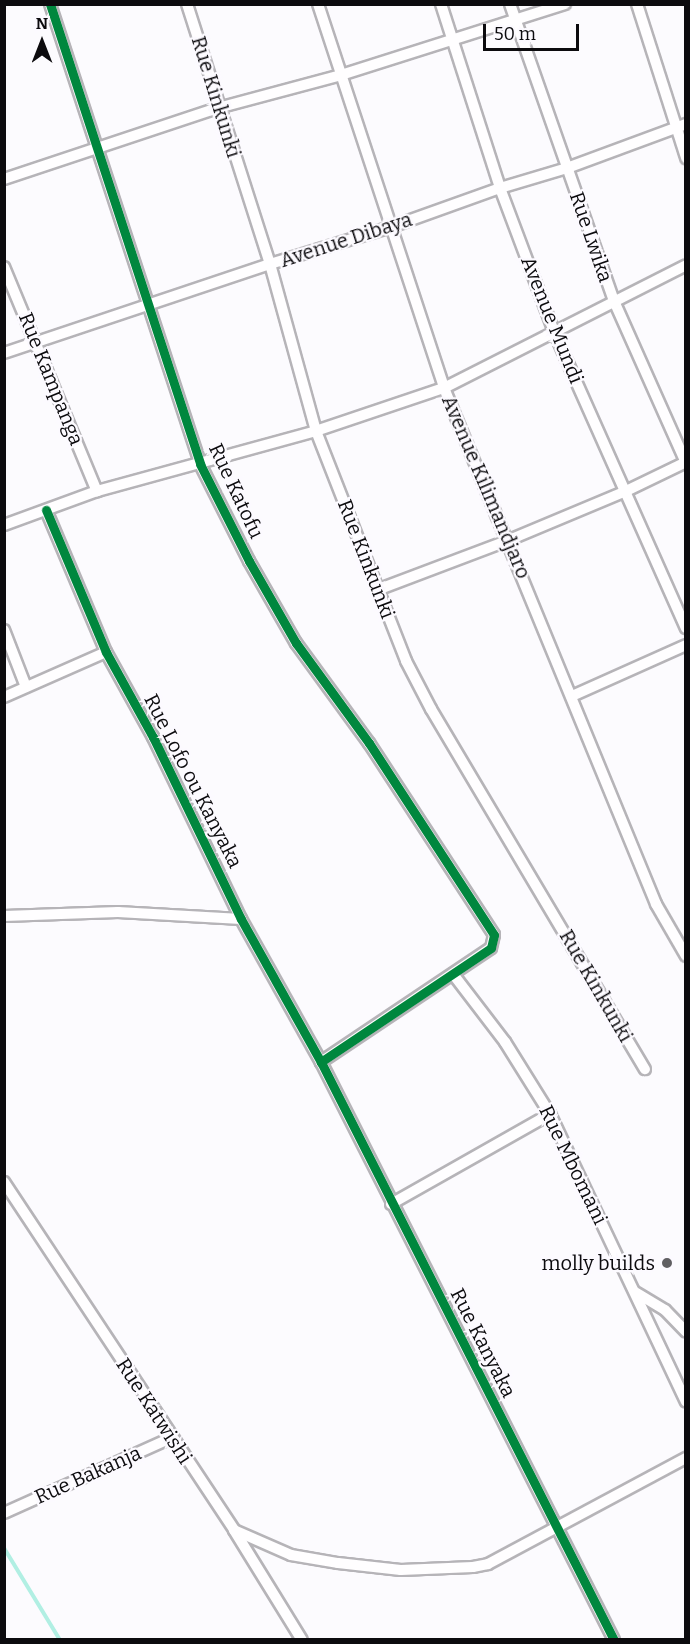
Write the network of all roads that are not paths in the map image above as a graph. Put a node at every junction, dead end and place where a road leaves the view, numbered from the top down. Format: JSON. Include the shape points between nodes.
{"nodes":[{"id":1,"x":50,"y":4,"type":"edge"},
{"id":2,"x":187,"y":4,"type":"edge"},
{"id":3,"x":318,"y":4,"type":"edge"},
{"id":4,"x":441,"y":4,"type":"edge"},
{"id":5,"x":510,"y":4,"type":"edge"},
{"id":6,"x":565,"y":4,"type":"edge"},
{"id":7,"x":638,"y":4,"type":"edge"},
{"id":8,"x":516,"y":22,"type":"junction"},
{"id":9,"x":453,"y":40,"type":"junction"},
{"id":10,"x":341,"y":75,"type":"junction"},
{"id":11,"x":218,"y":108,"type":"junction"},
{"id":12,"x":681,"y":125,"type":"edge"},
{"id":13,"x":96,"y":148,"type":"junction"},
{"id":14,"x":686,"y":158,"type":"edge"},
{"id":15,"x":567,"y":168,"type":"junction"},
{"id":16,"x":4,"y":179,"type":"edge"},
{"id":17,"x":500,"y":188,"type":"junction"},
{"id":18,"x":391,"y":227,"type":"junction"},
{"id":19,"x":270,"y":264,"type":"junction"},
{"id":20,"x":686,"y":265,"type":"edge"},
{"id":21,"x":4,"y":267,"type":"edge"},
{"id":22,"x":614,"y":301,"type":"junction"},
{"id":23,"x":147,"y":305,"type":"junction"},
{"id":24,"x":555,"y":334,"type":"junction"},
{"id":25,"x":37,"y":341,"type":"junction"},
{"id":26,"x":4,"y":353,"type":"edge"},
{"id":27,"x":444,"y":388,"type":"junction"},
{"id":28,"x":316,"y":431,"type":"junction"},
{"id":29,"x":685,"y":463,"type":"edge"},
{"id":30,"x":200,"y":464,"type":"junction"},
{"id":31,"x":97,"y":491,"type":"junction"},
{"id":32,"x":624,"y":492,"type":"junction"},
{"id":33,"x":46,"y":510,"type":"junction"},
{"id":34,"x":4,"y":525,"type":"edge"},
{"id":35,"x":508,"y":540,"type":"junction"},
{"id":36,"x":377,"y":590,"type":"junction"},
{"id":37,"x":686,"y":628,"type":"edge"},
{"id":38,"x":4,"y":630,"type":"edge"},
{"id":39,"x":686,"y":645,"type":"edge"},
{"id":40,"x":106,"y":652,"type":"junction"},
{"id":41,"x":26,"y":687,"type":"junction"},
{"id":42,"x":572,"y":696,"type":"junction"},
{"id":43,"x":4,"y":697,"type":"edge"},
{"id":44,"x":4,"y":916,"type":"edge"},
{"id":45,"x":241,"y":919,"type":"junction"},
{"id":46,"x":686,"y":956,"type":"edge"},
{"id":47,"x":453,"y":974,"type":"junction"},
{"id":48,"x":321,"y":1062,"type":"junction"},
{"id":49,"x":645,"y":1069,"type":"dead end"},
{"id":50,"x":550,"y":1114,"type":"junction"},
{"id":51,"x":4,"y":1182,"type":"edge"},
{"id":52,"x":391,"y":1204,"type":"junction"},
{"id":53,"x":635,"y":1292,"type":"junction"},
{"id":54,"x":686,"y":1332,"type":"edge"},
{"id":55,"x":686,"y":1402,"type":"edge"},
{"id":56,"x":171,"y":1438,"type":"junction"},
{"id":57,"x":686,"y":1458,"type":"edge"},
{"id":58,"x":4,"y":1513,"type":"edge"},
{"id":59,"x":556,"y":1527,"type":"junction"},
{"id":60,"x":234,"y":1530,"type":"junction"},
{"id":61,"x":302,"y":1640,"type":"edge"},
{"id":62,"x":614,"y":1640,"type":"edge"}],
"edges":[{"from":1,"to":13,"type":"street","name":"Rue Katofu"},
{"from":2,"to":11,"type":"street","name":"Rue Kinkunki"},
{"from":3,"to":10,"type":"street","name":"Avenue Kilimandjaro"},
{"from":4,"to":9,"type":"street","name":"Avenue Mundi"},
{"from":5,"to":8,"type":"street","name":"Rue Lwika"},
{"from":6,"to":8,"type":"street"},
{"from":7,"to":12,"type":"street"},
{"from":8,"to":9,"type":"street"},
{"from":8,"to":15,"type":"street","name":"Rue Lwika"},
{"from":9,"to":10,"type":"street"},
{"from":9,"to":17,"type":"street","name":"Avenue Mundi"},
{"from":10,"to":11,"type":"street"},
{"from":10,"to":18,"type":"street","name":"Avenue Kilimandjaro"},
{"from":11,"to":13,"type":"street"},
{"from":11,"to":19,"type":"street","name":"Rue Kinkunki"},
{"from":12,"to":14,"type":"street"},
{"from":12,"to":15,"type":"street","name":"Avenue Dibaya"},
{"from":13,"to":16,"type":"street"},
{"from":13,"to":23,"type":"street","name":"Rue Katofu"},
{"from":15,"to":17,"type":"street","name":"Avenue Dibaya"},
{"from":15,"to":22,"type":"street","name":"Rue Lwika"},
{"from":17,"to":18,"type":"street","name":"Avenue Dibaya"},
{"from":17,"to":24,"type":"street","name":"Avenue Mundi"},
{"from":18,"to":19,"type":"street","name":"Avenue Dibaya"},
{"from":18,"to":27,"type":"street","name":"Avenue Kilimandjaro"},
{"from":19,"to":23,"type":"street","name":"Avenue Dibaya"},
{"from":19,"to":28,"type":"street","name":"Rue Kinkunki"},
{"from":20,"to":22,"type":"street"},
{"from":21,"to":25,"type":"street","name":"Rue Kampanga"},
{"from":22,"to":24,"type":"street"},
{"from":22,"to":29,"type":"street","name":"Rue Lwika"},
{"from":23,"to":25,"type":"street","name":"Avenue Dibaya"},
{"from":23,"to":30,"type":"street","name":"Rue Katofu"},
{"from":24,"to":27,"type":"street"},
{"from":24,"to":32,"type":"street","name":"Avenue Mundi"},
{"from":25,"to":26,"type":"street","name":"Avenue Dibaya"},
{"from":25,"to":31,"type":"street","name":"Rue Kampanga"},
{"from":27,"to":28,"type":"street"},
{"from":27,"to":35,"type":"street","name":"Avenue Kilimandjaro"},
{"from":28,"to":30,"type":"street"},
{"from":28,"to":36,"type":"street","name":"Rue Kinkunki"},
{"from":29,"to":32,"type":"street"},
{"from":30,"to":31,"type":"street"},
{"from":30,"to":47,"type":"street","name":"Rue Katofu","via":[[296,643],[369,743],[494,935],[491,948]]},
{"from":31,"to":33,"type":"street"},
{"from":32,"to":35,"type":"street"},
{"from":32,"to":37,"type":"street","name":"Avenue Mundi"},
{"from":33,"to":34,"type":"street"},
{"from":33,"to":40,"type":"street","name":"Rue Lofo ou Kanyaka"},
{"from":35,"to":36,"type":"street"},
{"from":35,"to":42,"type":"street","name":"Avenue Kilimandjaro"},
{"from":36,"to":49,"type":"street","name":"Rue Kinkunki","via":[[431,709]]},
{"from":38,"to":41,"type":"street"},
{"from":39,"to":42,"type":"street"},
{"from":40,"to":41,"type":"street"},
{"from":40,"to":45,"type":"street","name":"Rue Lofo ou Kanyaka","via":[[163,757]]},
{"from":41,"to":43,"type":"street"},
{"from":42,"to":46,"type":"street","name":"Avenue Kilimandjaro","via":[[656,904]]},
{"from":44,"to":45,"type":"street","via":[[118,912]]},
{"from":45,"to":48,"type":"street","name":"Rue Lofo ou Kanyaka"},
{"from":47,"to":48,"type":"street"},
{"from":47,"to":50,"type":"street","name":"Rue Mbomani","via":[[505,1042]]},
{"from":48,"to":52,"type":"street","name":"Rue Kanyaka"},
{"from":50,"to":52,"type":"street"},
{"from":50,"to":53,"type":"street","name":"Rue Mbomani"},
{"from":51,"to":56,"type":"street","name":"Rue Katwishi"},
{"from":52,"to":59,"type":"street","name":"Rue Kanyaka"},
{"from":53,"to":54,"type":"street","via":[[665,1310]]},
{"from":53,"to":55,"type":"street","name":"Rue Mbomani"},
{"from":56,"to":58,"type":"street","name":"Rue Bakanja"},
{"from":56,"to":60,"type":"street","name":"Rue Katwishi"},
{"from":57,"to":59,"type":"street"},
{"from":59,"to":60,"type":"street","via":[[488,1564],[451,1570],[400,1570],[291,1555]]},
{"from":59,"to":62,"type":"street","name":"Rue Kanyaka"},
{"from":60,"to":61,"type":"street","name":"Rue Katwishi"}]}
